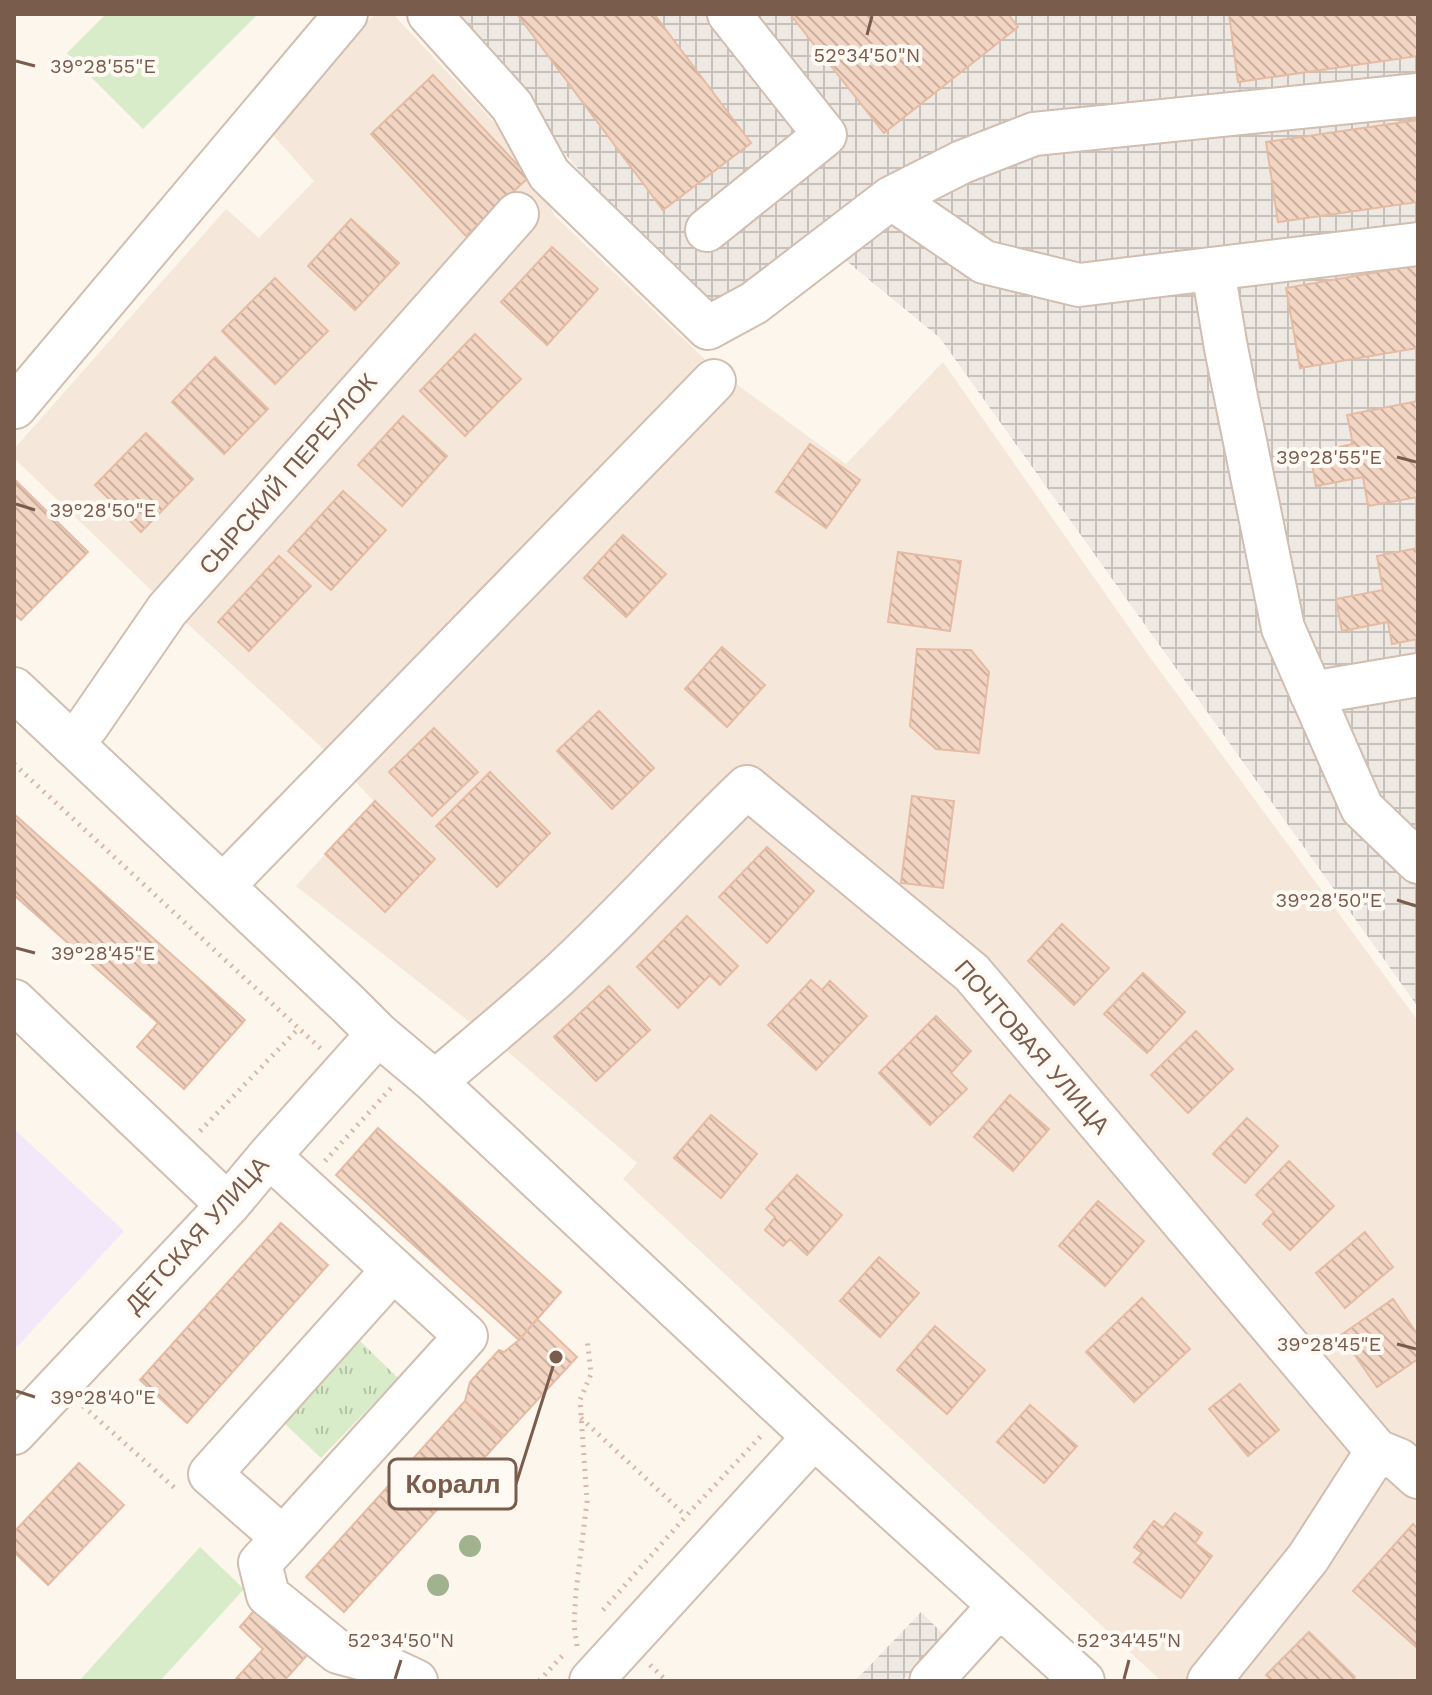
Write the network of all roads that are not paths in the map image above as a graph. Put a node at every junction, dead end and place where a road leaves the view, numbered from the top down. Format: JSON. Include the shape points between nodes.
{"nodes":[{"id":1,"x":346,"y":14,"type":"edge"},
{"id":2,"x":429,"y":14,"type":"edge"},
{"id":3,"x":729,"y":14,"type":"edge"},
{"id":4,"x":1418,"y":95,"type":"edge"},
{"id":5,"x":891,"y":198,"type":"junction"},
{"id":6,"x":517,"y":214,"type":"dead end"},
{"id":7,"x":707,"y":230,"type":"dead end"},
{"id":8,"x":1418,"y":244,"type":"edge"},
{"id":9,"x":1213,"y":270,"type":"junction"},
{"id":10,"x":714,"y":381,"type":"dead end"},
{"id":11,"x":15,"y":407,"type":"edge"},
{"id":12,"x":1418,"y":675,"type":"edge"},
{"id":13,"x":14,"y":689,"type":"edge"},
{"id":14,"x":1311,"y":693,"type":"junction"},
{"id":15,"x":72,"y":744,"type":"junction"},
{"id":16,"x":1418,"y":862,"type":"edge"},
{"id":17,"x":223,"y":886,"type":"junction"},
{"id":18,"x":14,"y":1001,"type":"edge"},
{"id":19,"x":378,"y":1034,"type":"junction"},
{"id":20,"x":424,"y":1073,"type":"junction"},
{"id":21,"x":269,"y":1156,"type":"junction"},
{"id":22,"x":228,"y":1205,"type":"junction"},
{"id":23,"x":393,"y":1270,"type":"junction"},
{"id":24,"x":14,"y":1433,"type":"edge"},
{"id":25,"x":814,"y":1437,"type":"junction"},
{"id":26,"x":1377,"y":1451,"type":"junction"},
{"id":27,"x":1418,"y":1477,"type":"edge"},
{"id":28,"x":283,"y":1538,"type":"junction"},
{"id":29,"x":999,"y":1606,"type":"junction"},
{"id":30,"x":584,"y":1665,"type":"edge"},
{"id":31,"x":366,"y":1672,"type":"edge"},
{"id":32,"x":416,"y":1681,"type":"edge"},
{"id":33,"x":931,"y":1681,"type":"edge"},
{"id":34,"x":1083,"y":1681,"type":"edge"},
{"id":35,"x":1209,"y":1681,"type":"edge"}],
"edges":[{"from":1,"to":11,"type":"street"},
{"from":2,"to":5,"type":"street","via":[[512,106],[549,174],[708,328],[754,303]]},
{"from":3,"to":7,"type":"street","via":[[825,135]]},
{"from":4,"to":5,"type":"street","via":[[1034,134]]},
{"from":5,"to":9,"type":"street","via":[[984,262],[1079,285]]},
{"from":6,"to":15,"type":"street","name":"СЫРСКИЙ ПЕРЕУЛОК","via":[[167,610]]},
{"from":8,"to":9,"type":"street"},
{"from":9,"to":14,"type":"street","via":[[1283,628]]},
{"from":10,"to":17,"type":"street"},
{"from":12,"to":14,"type":"street"},
{"from":13,"to":15,"type":"street"},
{"from":14,"to":16,"type":"street","via":[[1362,808]]},
{"from":15,"to":17,"type":"street"},
{"from":17,"to":19,"type":"street"},
{"from":18,"to":22,"type":"street"},
{"from":19,"to":20,"type":"street"},
{"from":19,"to":21,"type":"street","name":"ДЕТСКАЯ УЛИЦА"},
{"from":20,"to":25,"type":"street"},
{"from":20,"to":26,"type":"street","name":"ПОЧТОВАЯ УЛИЦА","via":[[560,974],[747,787],[972,973]]},
{"from":21,"to":22,"type":"street","name":"ДЕТСКАЯ УЛИЦА"},
{"from":21,"to":23,"type":"street"},
{"from":22,"to":24,"type":"street","name":"ДЕТСКАЯ УЛИЦА"},
{"from":23,"to":28,"type":"street","via":[[466,1336]]},
{"from":23,"to":28,"type":"street","via":[[210,1474]]},
{"from":25,"to":29,"type":"street"},
{"from":25,"to":30,"type":"street","via":[[701,1530]]},
{"from":26,"to":27,"type":"street","via":[[1399,1460]]},
{"from":26,"to":35,"type":"street","via":[[1308,1558]]},
{"from":28,"to":31,"type":"street","via":[[260,1563],[268,1595]]},
{"from":29,"to":33,"type":"street"},
{"from":29,"to":34,"type":"street"},
{"from":31,"to":32,"type":"street"}]}
